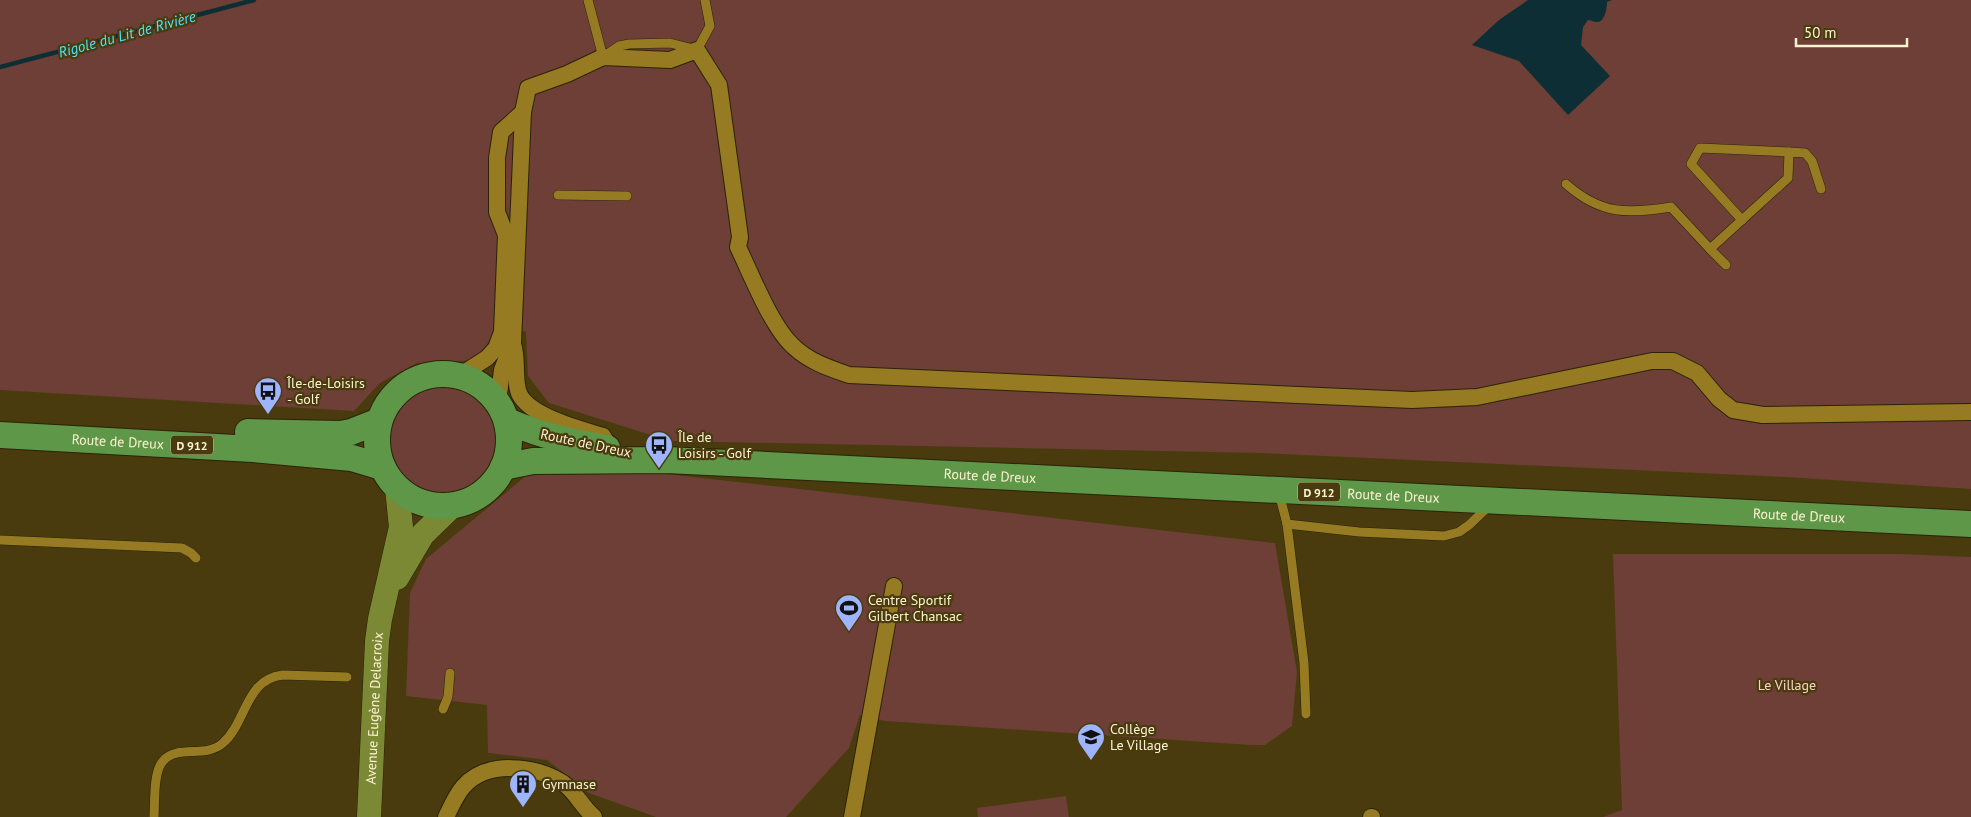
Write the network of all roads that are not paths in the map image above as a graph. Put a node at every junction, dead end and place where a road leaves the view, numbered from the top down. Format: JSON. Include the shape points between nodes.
{"nodes":[{"id":1,"x":588,"y":0,"type":"edge"},
{"id":2,"x":705,"y":0,"type":"edge"},
{"id":3,"x":697,"y":50,"type":"junction"},
{"id":4,"x":603,"y":57,"type":"junction"},
{"id":5,"x":524,"y":112,"type":"junction"},
{"id":6,"x":1789,"y":152,"type":"junction"},
{"id":7,"x":1566,"y":184,"type":"dead end"},
{"id":8,"x":1821,"y":189,"type":"dead end"},
{"id":9,"x":558,"y":195,"type":"dead end"},
{"id":10,"x":627,"y":196,"type":"dead end"},
{"id":11,"x":1742,"y":220,"type":"junction"},
{"id":12,"x":1710,"y":249,"type":"junction"},
{"id":13,"x":1726,"y":265,"type":"dead end"},
{"id":14,"x":513,"y":342,"type":"junction"},
{"id":15,"x":459,"y":376,"type":"junction"},
{"id":16,"x":502,"y":412,"type":"junction"},
{"id":17,"x":1971,"y":412,"type":"edge"},
{"id":18,"x":0,"y":421,"type":"edge"},
{"id":19,"x":379,"y":421,"type":"junction"},
{"id":20,"x":0,"y":435,"type":"edge"},
{"id":21,"x":612,"y":449,"type":"junction"},
{"id":22,"x":667,"y":460,"type":"junction"},
{"id":23,"x":382,"y":467,"type":"junction"},
{"id":24,"x":503,"y":467,"type":"junction"},
{"id":25,"x":397,"y":488,"type":"junction"},
{"id":26,"x":1279,"y":490,"type":"junction"},
{"id":27,"x":1495,"y":501,"type":"junction"},
{"id":28,"x":453,"y":505,"type":"junction"},
{"id":29,"x":1286,"y":524,"type":"junction"},
{"id":30,"x":1971,"y":524,"type":"edge"},
{"id":31,"x":0,"y":540,"type":"edge"},
{"id":32,"x":196,"y":558,"type":"dead end"},
{"id":33,"x":894,"y":586,"type":"dead end"},
{"id":34,"x":385,"y":602,"type":"junction"},
{"id":35,"x":450,"y":673,"type":"dead end"},
{"id":36,"x":347,"y":677,"type":"dead end"},
{"id":37,"x":443,"y":709,"type":"dead end"},
{"id":38,"x":1306,"y":714,"type":"dead end"},
{"id":39,"x":154,"y":817,"type":"edge"},
{"id":40,"x":368,"y":817,"type":"edge"},
{"id":41,"x":446,"y":817,"type":"edge"},
{"id":42,"x":594,"y":817,"type":"edge"},
{"id":43,"x":852,"y":817,"type":"edge"}],
"edges":[{"from":1,"to":4,"type":"lane"},
{"from":2,"to":3,"type":"lane","via":[[710,26]]},
{"from":3,"to":4,"type":"street","via":[[670,60]]},
{"from":3,"to":17,"type":"street","via":[[719,85],[740,237],[738,247],[778,328],[794,347],[821,366],[849,375],[1412,400],[1478,397],[1652,361],[1673,361],[1697,373],[1733,410],[1763,415]]},
{"from":4,"to":5,"type":"street","via":[[528,88]]},
{"from":5,"to":14,"type":"street"},
{"from":5,"to":15,"type":"street","via":[[501,132],[498,158],[497,212],[506,235],[502,332],[496,348],[487,358]]},
{"from":6,"to":8,"type":"lane","via":[[1805,153],[1812,161]]},
{"from":6,"to":11,"type":"lane","via":[[1788,178]]},
{"from":6,"to":11,"type":"lane","via":[[1700,148],[1691,164]]},
{"from":7,"to":12,"type":"lane","via":[[1594,205],[1613,210],[1640,212],[1671,207]]},
{"from":9,"to":10,"type":"lane"},
{"from":11,"to":12,"type":"lane"},
{"from":12,"to":13,"type":"lane"},
{"from":14,"to":16,"type":"street","via":[[502,370]]},
{"from":14,"to":21,"type":"street","via":[[518,391],[526,403],[545,415],[603,436]]},
{"from":15,"to":16,"type":"main road","via":[[487,390]]},
{"from":15,"to":19,"type":"main road","via":[[432,375],[415,380],[399,390]]},
{"from":16,"to":21,"type":"main road","name":"Route de Dreux","number":"D 912","via":[[539,435]]},
{"from":16,"to":24,"type":"main road","via":[[509,438]]},
{"from":18,"to":19,"type":"main road","name":"Route de Dreux","number":"D 912","via":[[328,435],[351,432]]},
{"from":19,"to":23,"type":"main road","via":[[378,452]]},
{"from":20,"to":23,"type":"main road","name":"Route de Dreux","number":"D 912","via":[[253,448],[352,458]]},
{"from":21,"to":22,"type":"main road","name":"Route de Dreux","number":"D 912"},
{"from":22,"to":24,"type":"main road","name":"Route de Dreux","number":"D 912","via":[[533,461]]},
{"from":22,"to":26,"type":"main road","name":"Route de Dreux","number":"D 912"},
{"from":23,"to":25,"type":"main road"},
{"from":24,"to":28,"type":"main road","via":[[490,486],[473,499]]},
{"from":25,"to":28,"type":"main road","via":[[434,506]]},
{"from":25,"to":34,"type":"main road","name":"Avenue Eugène Delacroix","via":[[401,527]]},
{"from":26,"to":27,"type":"main road","name":"Route de Dreux","number":"D 912"},
{"from":26,"to":29,"type":"lane"},
{"from":27,"to":29,"type":"lane","via":[[1469,525],[1444,536]]},
{"from":27,"to":30,"type":"main road","name":"Route de Dreux","number":"D 912"},
{"from":28,"to":34,"type":"main road","name":"Avenue Eugène Delacroix","via":[[423,534]]},
{"from":29,"to":38,"type":"lane","via":[[1304,663]]},
{"from":31,"to":32,"type":"lane","via":[[182,548]]},
{"from":33,"to":43,"type":"street"},
{"from":34,"to":40,"type":"main road","name":"Avenue Eugène Delacroix","via":[[377,641]]},
{"from":35,"to":37,"type":"lane","via":[[448,698]]},
{"from":36,"to":39,"type":"lane","via":[[283,675],[272,676],[262,682],[223,744],[214,750],[170,755],[161,762],[157,773]]},
{"from":41,"to":42,"type":"street","via":[[462,788],[478,775],[494,769],[527,770],[546,775],[572,791]]}]}
